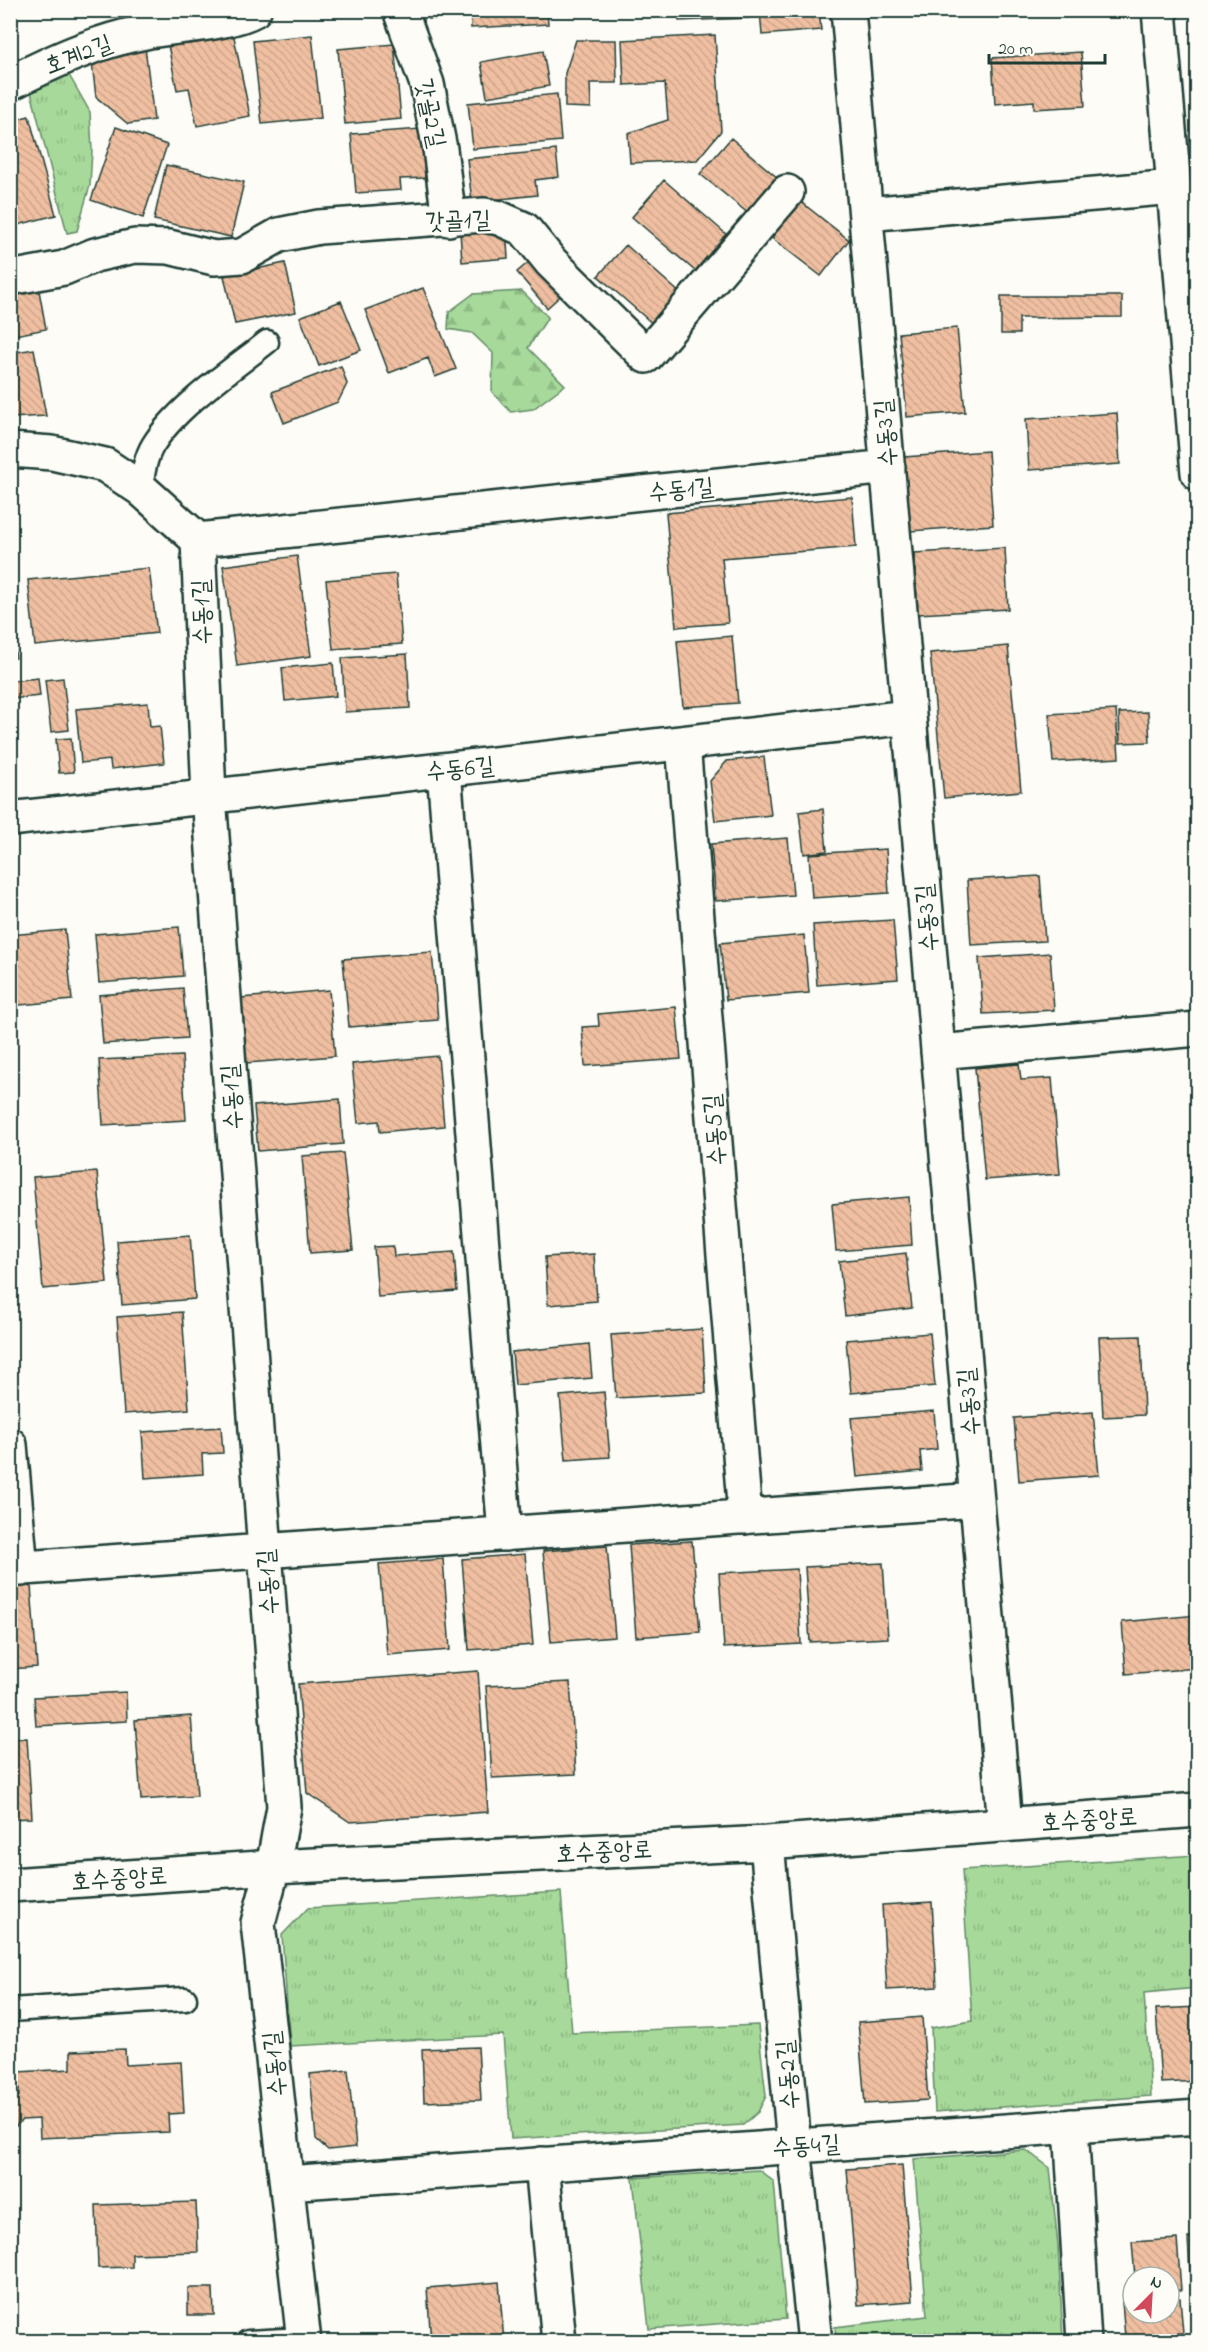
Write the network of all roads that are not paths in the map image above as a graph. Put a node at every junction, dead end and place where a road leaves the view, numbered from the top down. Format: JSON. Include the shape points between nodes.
{"nodes":[{"id":1,"x":254,"y":10,"type":"edge"},
{"id":2,"x":400,"y":10,"type":"edge"},
{"id":3,"x":848,"y":10,"type":"edge"},
{"id":4,"x":1159,"y":10,"type":"edge"},
{"id":5,"x":10,"y":83,"type":"edge"},
{"id":6,"x":1174,"y":187,"type":"junction"},
{"id":7,"x":787,"y":192,"type":"dead end"},
{"id":8,"x":866,"y":214,"type":"junction"},
{"id":9,"x":449,"y":219,"type":"junction"},
{"id":10,"x":10,"y":278,"type":"edge"},
{"id":11,"x":267,"y":342,"type":"dead end"},
{"id":12,"x":10,"y":450,"type":"edge"},
{"id":13,"x":888,"y":467,"type":"junction"},
{"id":14,"x":1197,"y":473,"type":"edge"},
{"id":15,"x":141,"y":489,"type":"junction"},
{"id":16,"x":198,"y":540,"type":"junction"},
{"id":17,"x":909,"y":717,"type":"junction"},
{"id":18,"x":683,"y":743,"type":"junction"},
{"id":19,"x":444,"y":770,"type":"junction"},
{"id":20,"x":209,"y":796,"type":"junction"},
{"id":21,"x":10,"y":819,"type":"edge"},
{"id":22,"x":1197,"y":1029,"type":"edge"},
{"id":23,"x":938,"y":1052,"type":"junction"},
{"id":24,"x":10,"y":1445,"type":"edge"},
{"id":25,"x":977,"y":1500,"type":"junction"},
{"id":26,"x":745,"y":1517,"type":"junction"},
{"id":27,"x":505,"y":1534,"type":"junction"},
{"id":28,"x":265,"y":1551,"type":"junction"},
{"id":29,"x":16,"y":1569,"type":"edge"},
{"id":30,"x":1197,"y":1810,"type":"edge"},
{"id":31,"x":1005,"y":1825,"type":"junction"},
{"id":32,"x":767,"y":1843,"type":"junction"},
{"id":33,"x":273,"y":1867,"type":"junction"},
{"id":34,"x":10,"y":1885,"type":"edge"},
{"id":35,"x":185,"y":1999,"type":"dead end"},
{"id":36,"x":10,"y":2010,"type":"edge"},
{"id":37,"x":1197,"y":2117,"type":"edge"},
{"id":38,"x":1071,"y":2126,"type":"junction"},
{"id":39,"x":794,"y":2146,"type":"junction"},
{"id":40,"x":542,"y":2164,"type":"junction"},
{"id":41,"x":287,"y":2183,"type":"junction"},
{"id":42,"x":304,"y":2340,"type":"edge"},
{"id":43,"x":248,"y":2342,"type":"edge"},
{"id":44,"x":560,"y":2342,"type":"edge"},
{"id":45,"x":815,"y":2342,"type":"edge"},
{"id":46,"x":1084,"y":2342,"type":"edge"}],
"edges":[{"from":1,"to":5,"type":"street","name":"호계2길","via":[[89,46]]},
{"from":2,"to":9,"type":"street","name":"갓골2길","via":[[428,84]]},
{"from":3,"to":8,"type":"street","name":"수동3길"},
{"from":4,"to":6,"type":"street"},
{"from":6,"to":8,"type":"street"},
{"from":6,"to":14,"type":"street"},
{"from":7,"to":9,"type":"street","name":"갓골1길","via":[[646,356],[551,262],[524,229],[484,215]]},
{"from":8,"to":13,"type":"street","name":"수동3길"},
{"from":9,"to":10,"type":"street","name":"갓골1길","via":[[319,227],[279,235],[242,256],[214,258],[169,247],[135,246],[95,255],[64,268]]},
{"from":11,"to":15,"type":"lane","via":[[178,415],[153,445]]},
{"from":12,"to":15,"type":"street","via":[[52,453],[105,465]]},
{"from":13,"to":16,"type":"street","name":"수동1길"},
{"from":13,"to":17,"type":"street","name":"수동3길"},
{"from":15,"to":16,"type":"street"},
{"from":16,"to":20,"type":"street","name":"수동1길"},
{"from":17,"to":18,"type":"street","name":"수동6길"},
{"from":17,"to":23,"type":"street","name":"수동3길"},
{"from":18,"to":19,"type":"street","name":"수동6길"},
{"from":18,"to":26,"type":"street","name":"수동5길"},
{"from":19,"to":20,"type":"street","name":"수동6길"},
{"from":19,"to":27,"type":"street"},
{"from":20,"to":21,"type":"street","name":"수동6길"},
{"from":20,"to":28,"type":"street","name":"수동1길"},
{"from":22,"to":23,"type":"street"},
{"from":23,"to":25,"type":"street","name":"수동3길"},
{"from":24,"to":29,"type":"street"},
{"from":25,"to":26,"type":"street"},
{"from":25,"to":31,"type":"street","name":"수동3길"},
{"from":26,"to":27,"type":"street"},
{"from":27,"to":28,"type":"street"},
{"from":28,"to":29,"type":"street"},
{"from":28,"to":33,"type":"street","name":"수동1길","via":[[284,1807]]},
{"from":30,"to":31,"type":"street","name":"호수중앙로"},
{"from":31,"to":32,"type":"street","name":"호수중앙로"},
{"from":32,"to":33,"type":"street","name":"호수중앙로"},
{"from":32,"to":39,"type":"street","name":"수동2길"},
{"from":33,"to":34,"type":"street","name":"호수중앙로"},
{"from":33,"to":41,"type":"street","name":"수동1길","via":[[258,1923]]},
{"from":35,"to":36,"type":"lane"},
{"from":37,"to":38,"type":"street","name":"수동4길"},
{"from":38,"to":39,"type":"street","name":"수동4길"},
{"from":38,"to":46,"type":"street"},
{"from":39,"to":40,"type":"street","name":"수동4길"},
{"from":39,"to":45,"type":"street","name":"수동2길"},
{"from":40,"to":41,"type":"street","name":"수동4길"},
{"from":40,"to":44,"type":"street"},
{"from":41,"to":42,"type":"street","name":"수동1길"},
{"from":42,"to":43,"type":"lane"}]}
